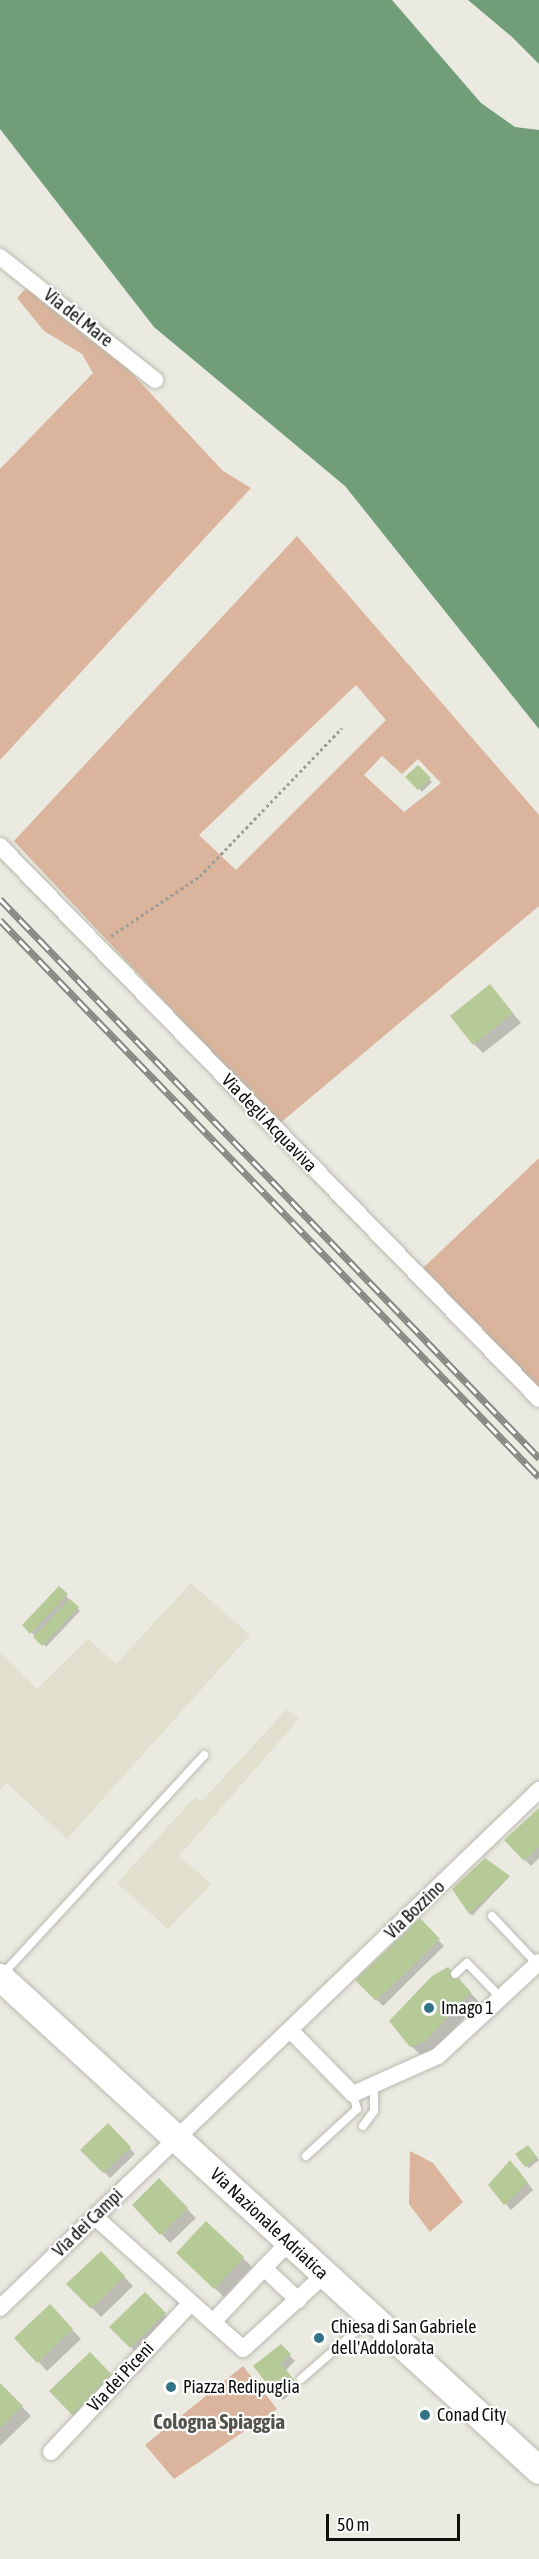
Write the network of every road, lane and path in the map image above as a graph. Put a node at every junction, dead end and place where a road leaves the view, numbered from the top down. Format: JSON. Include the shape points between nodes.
{"nodes":[{"id":1,"x":0,"y":257,"type":"edge"},
{"id":2,"x":155,"y":380,"type":"dead end"},
{"id":3,"x":342,"y":728,"type":"dead end"},
{"id":4,"x":0,"y":846,"type":"edge"},
{"id":5,"x":99,"y":947,"type":"junction"},
{"id":6,"x":539,"y":1400,"type":"edge"},
{"id":7,"x":204,"y":1755,"type":"dead end"},
{"id":8,"x":539,"y":1790,"type":"edge"},
{"id":9,"x":492,"y":1916,"type":"dead end"},
{"id":10,"x":538,"y":1963,"type":"edge"},
{"id":11,"x":455,"y":1974,"type":"dead end"},
{"id":12,"x":0,"y":1978,"type":"edge"},
{"id":13,"x":501,"y":1998,"type":"junction"},
{"id":14,"x":291,"y":2031,"type":"junction"},
{"id":15,"x":374,"y":2086,"type":"junction"},
{"id":16,"x":353,"y":2094,"type":"junction"},
{"id":17,"x":363,"y":2126,"type":"dead end"},
{"id":18,"x":177,"y":2139,"type":"junction"},
{"id":19,"x":306,"y":2156,"type":"dead end"},
{"id":20,"x":95,"y":2217,"type":"junction"},
{"id":21,"x":289,"y":2242,"type":"junction"},
{"id":22,"x":264,"y":2268,"type":"junction"},
{"id":23,"x":324,"y":2275,"type":"junction"},
{"id":24,"x":298,"y":2300,"type":"junction"},
{"id":25,"x":191,"y":2303,"type":"junction"},
{"id":26,"x":0,"y":2308,"type":"edge"},
{"id":27,"x":372,"y":2318,"type":"junction"},
{"id":28,"x":213,"y":2322,"type":"junction"},
{"id":29,"x":301,"y":2379,"type":"dead end"},
{"id":30,"x":51,"y":2452,"type":"dead end"},
{"id":31,"x":539,"y":2470,"type":"edge"}],
"edges":[{"from":1,"to":2,"type":"street","name":"Via del Mare"},
{"from":3,"to":5,"type":"path","via":[[200,876],[137,914]]},
{"from":4,"to":5,"type":"street","name":"Via degli Acquaviva"},
{"from":5,"to":6,"type":"street","name":"Via degli Acquaviva"},
{"from":7,"to":12,"type":"lane"},
{"from":8,"to":14,"type":"street","name":"Via Bozzino"},
{"from":9,"to":10,"type":"lane"},
{"from":10,"to":13,"type":"street"},
{"from":11,"to":13,"type":"lane","via":[[466,1963]]},
{"from":12,"to":18,"type":"main road","name":"Via Nazionale Adriatica"},
{"from":13,"to":15,"type":"street","via":[[438,2056]]},
{"from":14,"to":16,"type":"street"},
{"from":14,"to":18,"type":"street","name":"Via Bozzino"},
{"from":15,"to":16,"type":"street"},
{"from":15,"to":17,"type":"lane","via":[[374,2111]]},
{"from":16,"to":19,"type":"lane","via":[[357,2109]]},
{"from":18,"to":20,"type":"street","name":"Via dei Campi"},
{"from":18,"to":21,"type":"main road","name":"Via Nazionale Adriatica"},
{"from":20,"to":25,"type":"street"},
{"from":20,"to":26,"type":"street","name":"Via dei Campi"},
{"from":21,"to":22,"type":"street"},
{"from":21,"to":23,"type":"main road","name":"Via Nazionale Adriatica"},
{"from":22,"to":24,"type":"street"},
{"from":22,"to":28,"type":"street"},
{"from":23,"to":24,"type":"street"},
{"from":23,"to":27,"type":"main road","name":"Via Nazionale Adriatica"},
{"from":24,"to":28,"type":"street","via":[[243,2349]]},
{"from":25,"to":28,"type":"street"},
{"from":25,"to":30,"type":"street","name":"Via dei Piceni"},
{"from":27,"to":29,"type":"lane"},
{"from":27,"to":31,"type":"main road","name":"Via Nazionale Adriatica"}]}
